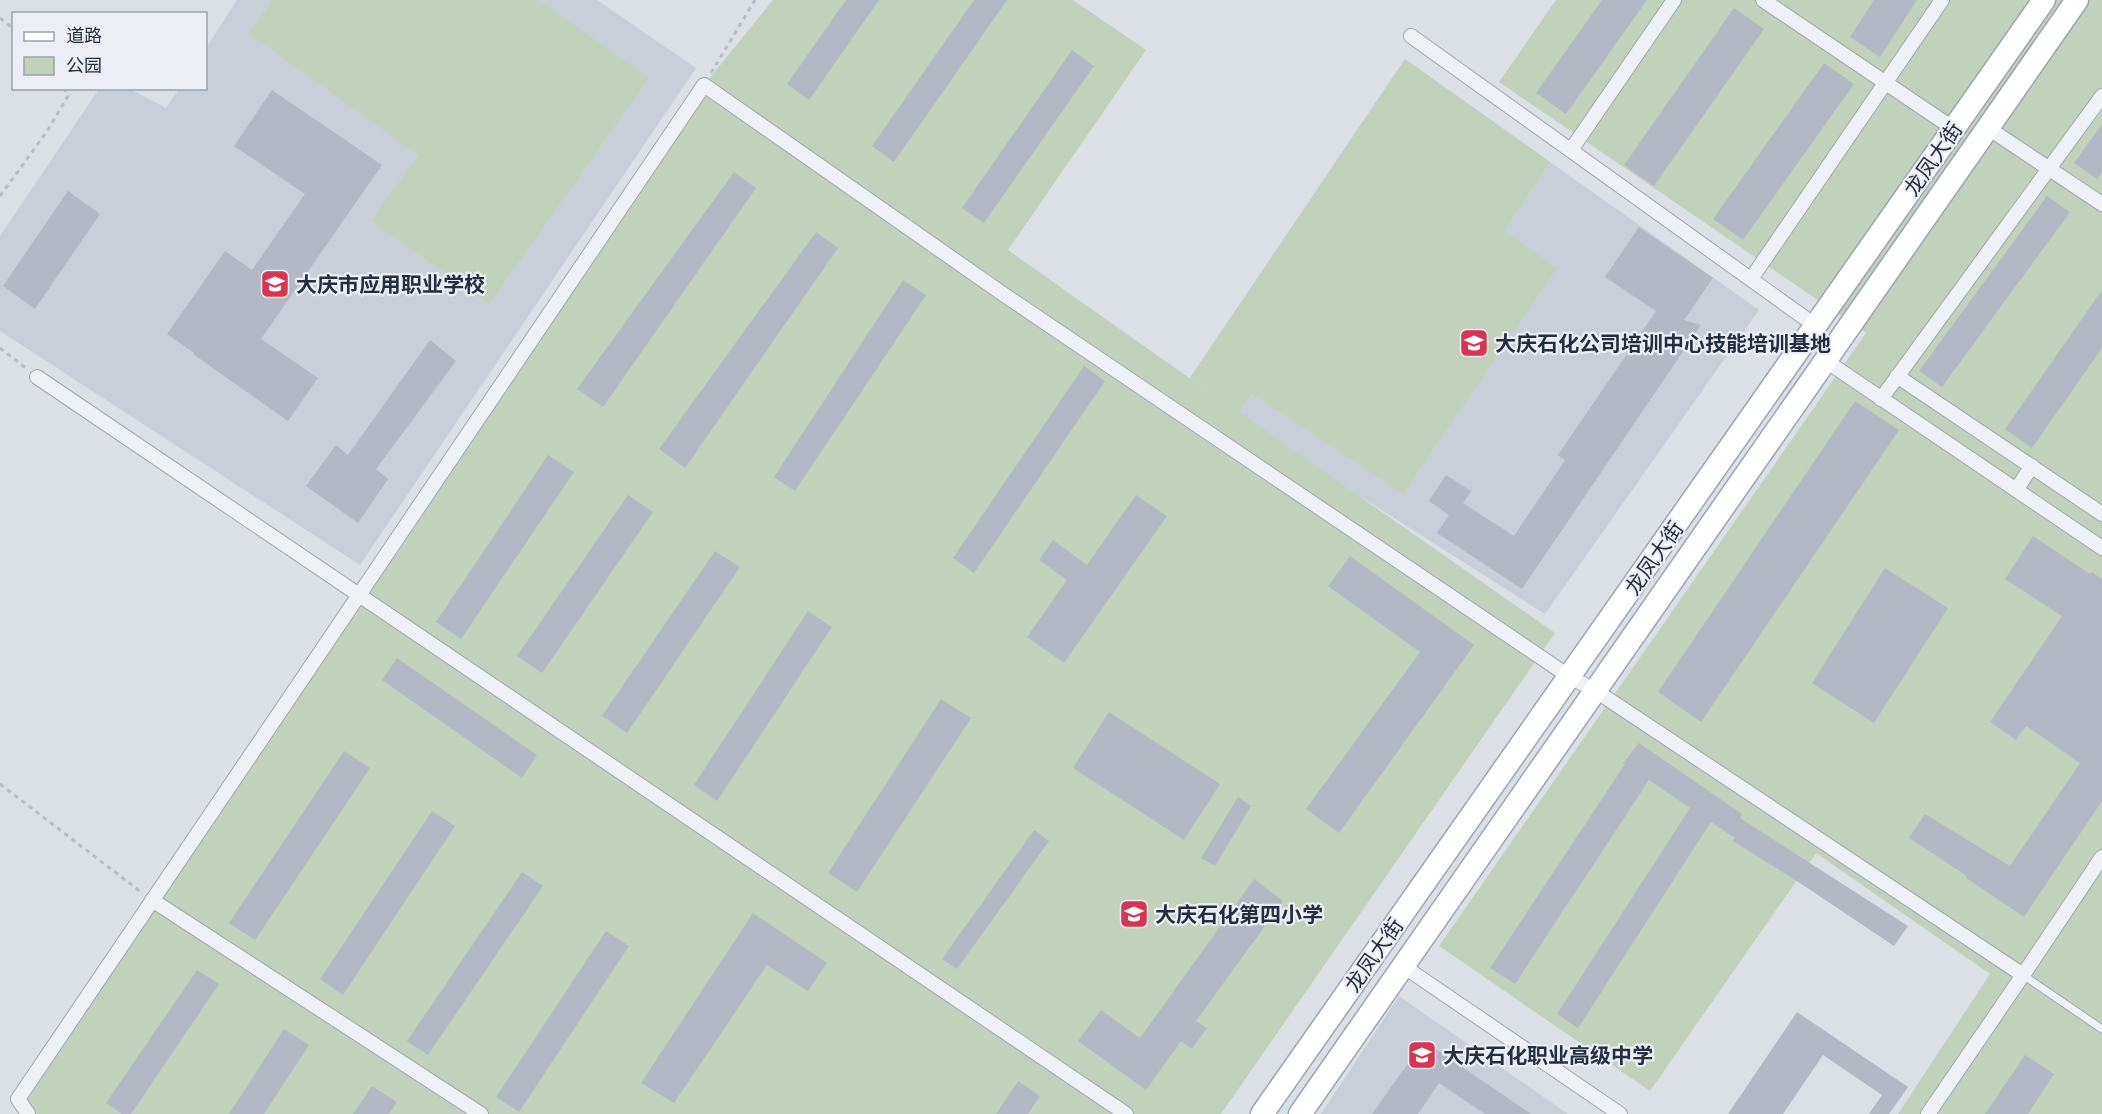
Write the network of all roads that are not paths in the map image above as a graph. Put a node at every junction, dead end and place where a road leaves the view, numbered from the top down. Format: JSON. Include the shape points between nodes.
{"nodes":[{"id":1,"x":1674,"y":0,"type":"edge"},
{"id":2,"x":1762,"y":0,"type":"edge"},
{"id":3,"x":1942,"y":0,"type":"edge"},
{"id":4,"x":2044,"y":0,"type":"edge"},
{"id":5,"x":2077,"y":0,"type":"edge"},
{"id":6,"x":1411,"y":36,"type":"dead end"},
{"id":7,"x":1886,"y":83,"type":"junction"},
{"id":8,"x":2102,"y":96,"type":"edge"},
{"id":9,"x":1954,"y":129,"type":"junction"},
{"id":10,"x":1988,"y":129,"type":"junction"},
{"id":11,"x":1571,"y":150,"type":"junction"},
{"id":12,"x":2049,"y":170,"type":"junction"},
{"id":13,"x":2102,"y":204,"type":"edge"},
{"id":14,"x":1751,"y":279,"type":"junction"},
{"id":15,"x":1816,"y":326,"type":"junction"},
{"id":16,"x":1826,"y":361,"type":"junction"},
{"id":17,"x":1897,"y":376,"type":"junction"},
{"id":18,"x":36,"y":377,"type":"road end"},
{"id":19,"x":1881,"y":399,"type":"junction"},
{"id":20,"x":2032,"y":466,"type":"junction"},
{"id":21,"x":2016,"y":490,"type":"junction"},
{"id":22,"x":2102,"y":514,"type":"edge"},
{"id":23,"x":2102,"y":548,"type":"edge"},
{"id":24,"x":359,"y":595,"type":"junction"},
{"id":25,"x":1570,"y":677,"type":"junction"},
{"id":26,"x":1596,"y":691,"type":"junction"},
{"id":27,"x":2102,"y":857,"type":"edge"},
{"id":28,"x":152,"y":900,"type":"junction"},
{"id":29,"x":1403,"y":966,"type":"junction"},
{"id":30,"x":2023,"y":975,"type":"junction"},
{"id":31,"x":2102,"y":1029,"type":"edge"},
{"id":32,"x":28,"y":1114,"type":"edge"},
{"id":33,"x":481,"y":1114,"type":"edge"},
{"id":34,"x":1126,"y":1114,"type":"edge"},
{"id":35,"x":1262,"y":1114,"type":"edge"},
{"id":36,"x":1299,"y":1114,"type":"edge"},
{"id":37,"x":1620,"y":1114,"type":"edge"},
{"id":38,"x":1928,"y":1114,"type":"edge"}],
"edges":[{"from":1,"to":11,"type":"street"},
{"from":2,"to":7,"type":"street"},
{"from":3,"to":7,"type":"street"},
{"from":4,"to":9,"type":"main road","name":"龙凤大街"},
{"from":5,"to":10,"type":"main road","name":"龙凤大街"},
{"from":6,"to":11,"type":"street"},
{"from":7,"to":9,"type":"street"},
{"from":7,"to":14,"type":"street"},
{"from":8,"to":12,"type":"street"},
{"from":9,"to":15,"type":"main road","name":"龙凤大街"},
{"from":10,"to":12,"type":"street"},
{"from":10,"to":16,"type":"main road","name":"龙凤大街"},
{"from":11,"to":14,"type":"street"},
{"from":12,"to":13,"type":"street"},
{"from":12,"to":17,"type":"street"},
{"from":14,"to":15,"type":"street"},
{"from":15,"to":25,"type":"main road","name":"龙凤大街"},
{"from":16,"to":19,"type":"street"},
{"from":16,"to":26,"type":"main road","name":"龙凤大街"},
{"from":17,"to":19,"type":"street"},
{"from":17,"to":20,"type":"street"},
{"from":18,"to":24,"type":"street"},
{"from":19,"to":21,"type":"street"},
{"from":20,"to":21,"type":"street"},
{"from":20,"to":22,"type":"street"},
{"from":21,"to":23,"type":"street"},
{"from":24,"to":25,"type":"street","via":[[704,85],[1003,294]]},
{"from":24,"to":28,"type":"street"},
{"from":24,"to":34,"type":"street"},
{"from":25,"to":26,"type":"street"},
{"from":25,"to":35,"type":"main road","name":"龙凤大街"},
{"from":26,"to":29,"type":"main road","name":"龙凤大街"},
{"from":26,"to":30,"type":"street"},
{"from":27,"to":30,"type":"street"},
{"from":28,"to":32,"type":"street","via":[[18,1099]]},
{"from":28,"to":33,"type":"street"},
{"from":29,"to":36,"type":"main road","name":"龙凤大街"},
{"from":29,"to":37,"type":"street"},
{"from":30,"to":31,"type":"lane"},
{"from":30,"to":38,"type":"street"}]}
